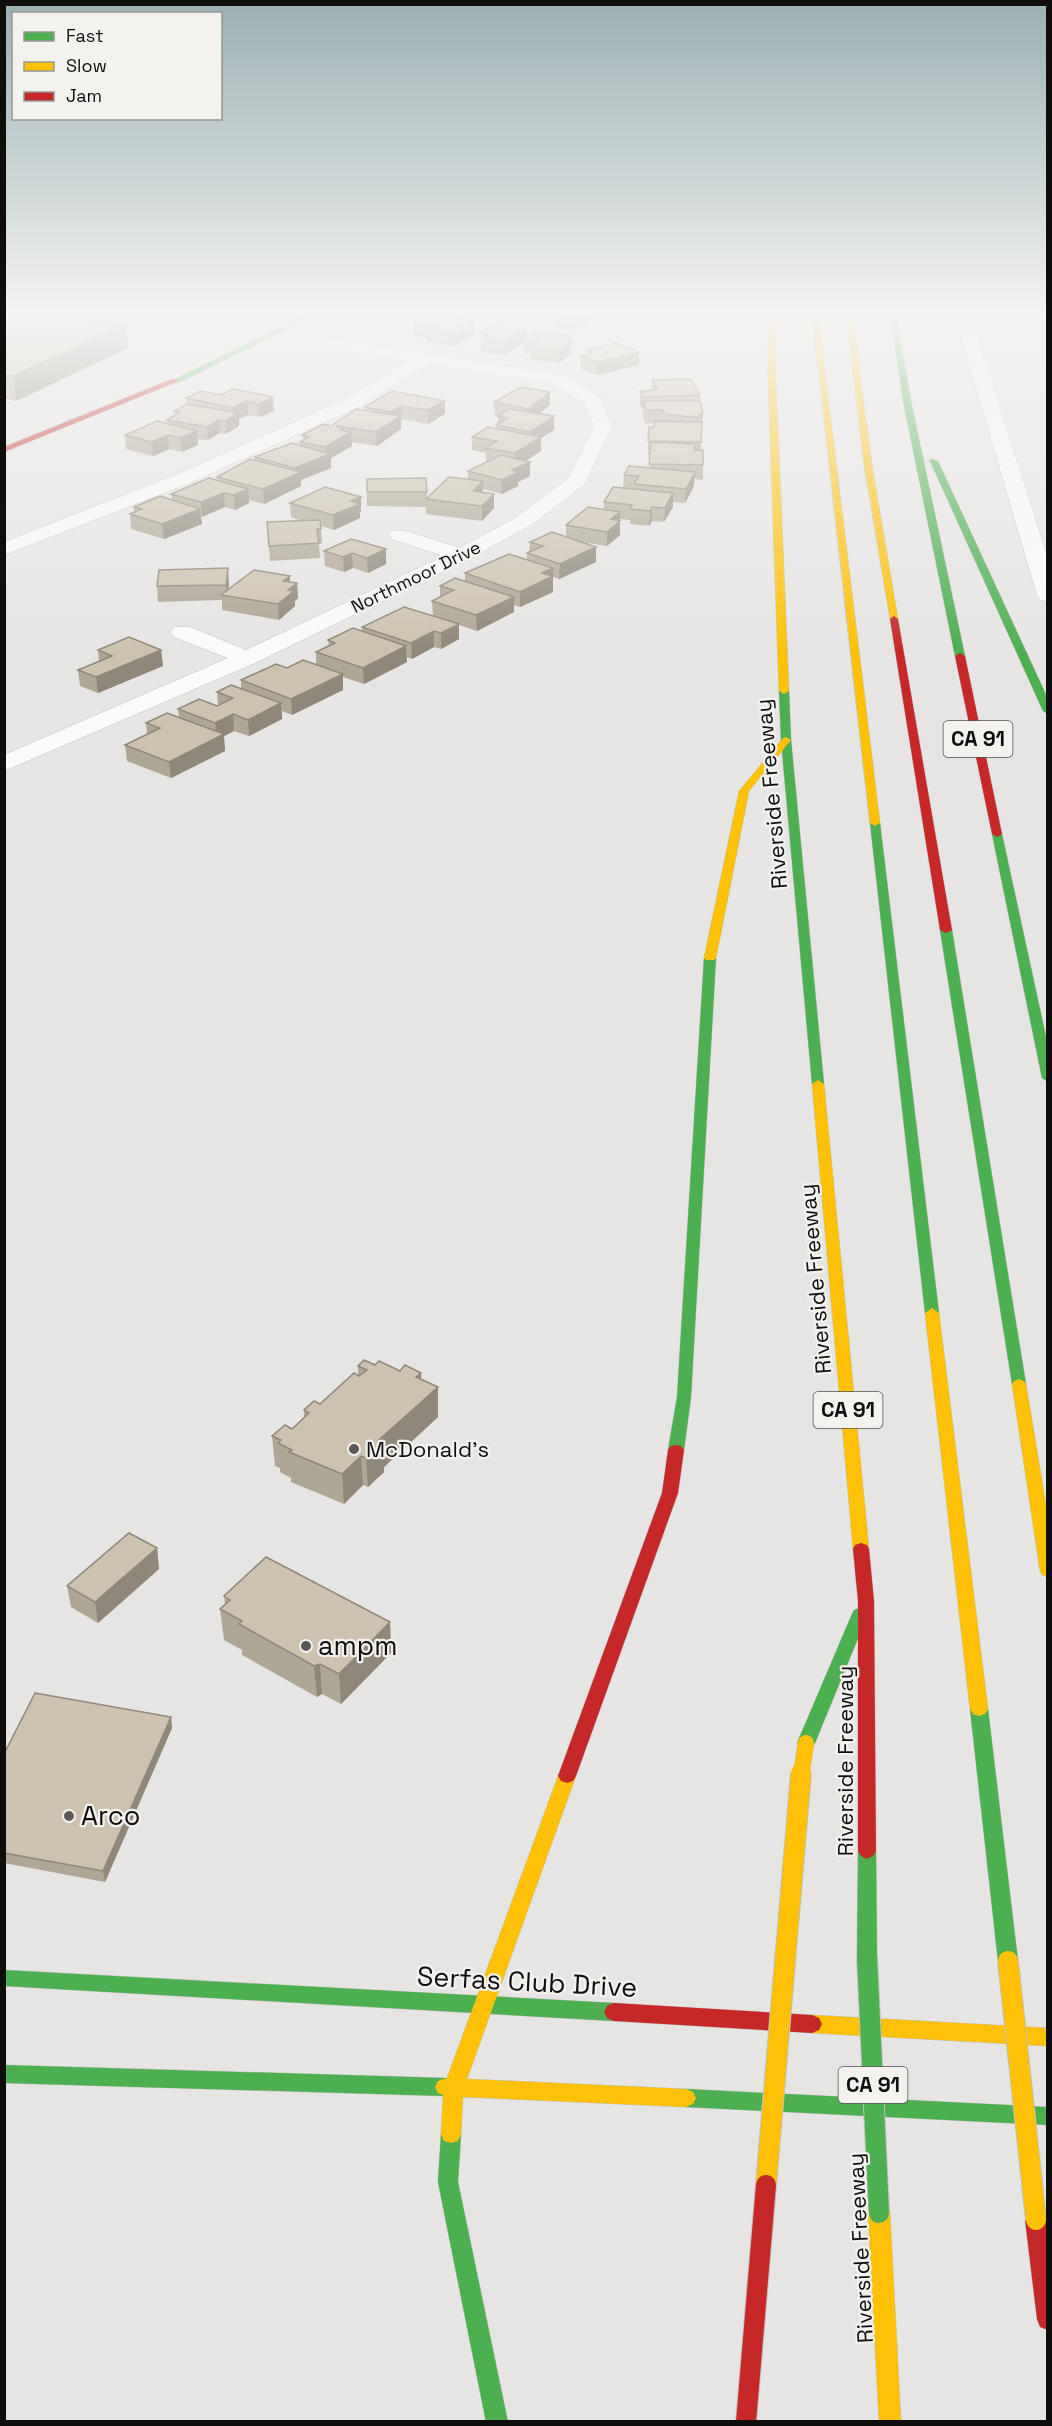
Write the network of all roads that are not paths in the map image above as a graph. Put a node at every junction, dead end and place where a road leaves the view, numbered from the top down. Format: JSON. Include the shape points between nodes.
{"nodes":[{"id":1,"x":63,"y":426,"type":"edge"},
{"id":2,"x":300,"y":426,"type":"edge"},
{"id":3,"x":603,"y":426,"type":"edge"},
{"id":4,"x":774,"y":426,"type":"edge"},
{"id":5,"x":828,"y":426,"type":"edge"},
{"id":6,"x":863,"y":426,"type":"edge"},
{"id":7,"x":913,"y":426,"type":"edge"},
{"id":8,"x":919,"y":426,"type":"edge"},
{"id":9,"x":996,"y":426,"type":"edge"},
{"id":10,"x":4,"y":450,"type":"edge"},
{"id":11,"x":399,"y":535,"type":"dead end"},
{"id":12,"x":4,"y":549,"type":"edge"},
{"id":13,"x":462,"y":555,"type":"junction"},
{"id":14,"x":1047,"y":595,"type":"edge"},
{"id":15,"x":182,"y":632,"type":"dead end"},
{"id":16,"x":247,"y":658,"type":"junction"},
{"id":17,"x":1047,"y":711,"type":"edge"},
{"id":18,"x":786,"y":740,"type":"junction"},
{"id":19,"x":4,"y":764,"type":"edge"},
{"id":20,"x":1047,"y":1078,"type":"edge"},
{"id":21,"x":1047,"y":1571,"type":"edge"},
{"id":22,"x":866,"y":1601,"type":"junction"},
{"id":23,"x":4,"y":1978,"type":"edge"},
{"id":24,"x":484,"y":2004,"type":"junction"},
{"id":25,"x":1047,"y":2037,"type":"edge"},
{"id":26,"x":4,"y":2074,"type":"edge"},
{"id":27,"x":454,"y":2087,"type":"junction"},
{"id":28,"x":1047,"y":2116,"type":"edge"},
{"id":29,"x":1047,"y":2319,"type":"edge"},
{"id":30,"x":497,"y":2421,"type":"edge"},
{"id":31,"x":746,"y":2421,"type":"edge"},
{"id":32,"x":890,"y":2421,"type":"edge"}],
"edges":[{"from":1,"to":10,"type":"main road"},
{"from":2,"to":12,"type":"street"},
{"from":3,"to":13,"type":"street","name":"Northmoor Drive","via":[[577,480],[524,521]]},
{"from":4,"to":18,"type":"main road","name":"Riverside Freeway","number":"CA 91"},
{"from":5,"to":29,"type":"main road","bridge":true},
{"from":6,"to":21,"type":"main road"},
{"from":7,"to":20,"type":"main road","number":"CA 91"},
{"from":8,"to":17,"type":"main road"},
{"from":9,"to":14,"type":"street"},
{"from":11,"to":13,"type":"street"},
{"from":13,"to":16,"type":"street","name":"Northmoor Drive"},
{"from":15,"to":16,"type":"street"},
{"from":16,"to":19,"type":"street","name":"Northmoor Drive"},
{"from":18,"to":22,"type":"main road","name":"Riverside Freeway","number":"CA 91"},
{"from":18,"to":24,"type":"main road","via":[[744,791],[707,972],[684,1397],[670,1492]]},
{"from":22,"to":31,"type":"main road","bridge":true,"via":[[806,1743],[797,1801]]},
{"from":22,"to":32,"type":"main road","name":"Riverside Freeway","number":"CA 91","bridge":true,"via":[[867,1957]]},
{"from":23,"to":24,"type":"main road","name":"Serfas Club Drive"},
{"from":24,"to":25,"type":"main road","name":"Serfas Club Drive"},
{"from":24,"to":27,"type":"main road"},
{"from":26,"to":27,"type":"main road"},
{"from":27,"to":28,"type":"main road"},
{"from":27,"to":30,"type":"main road","via":[[448,2182]]}]}
